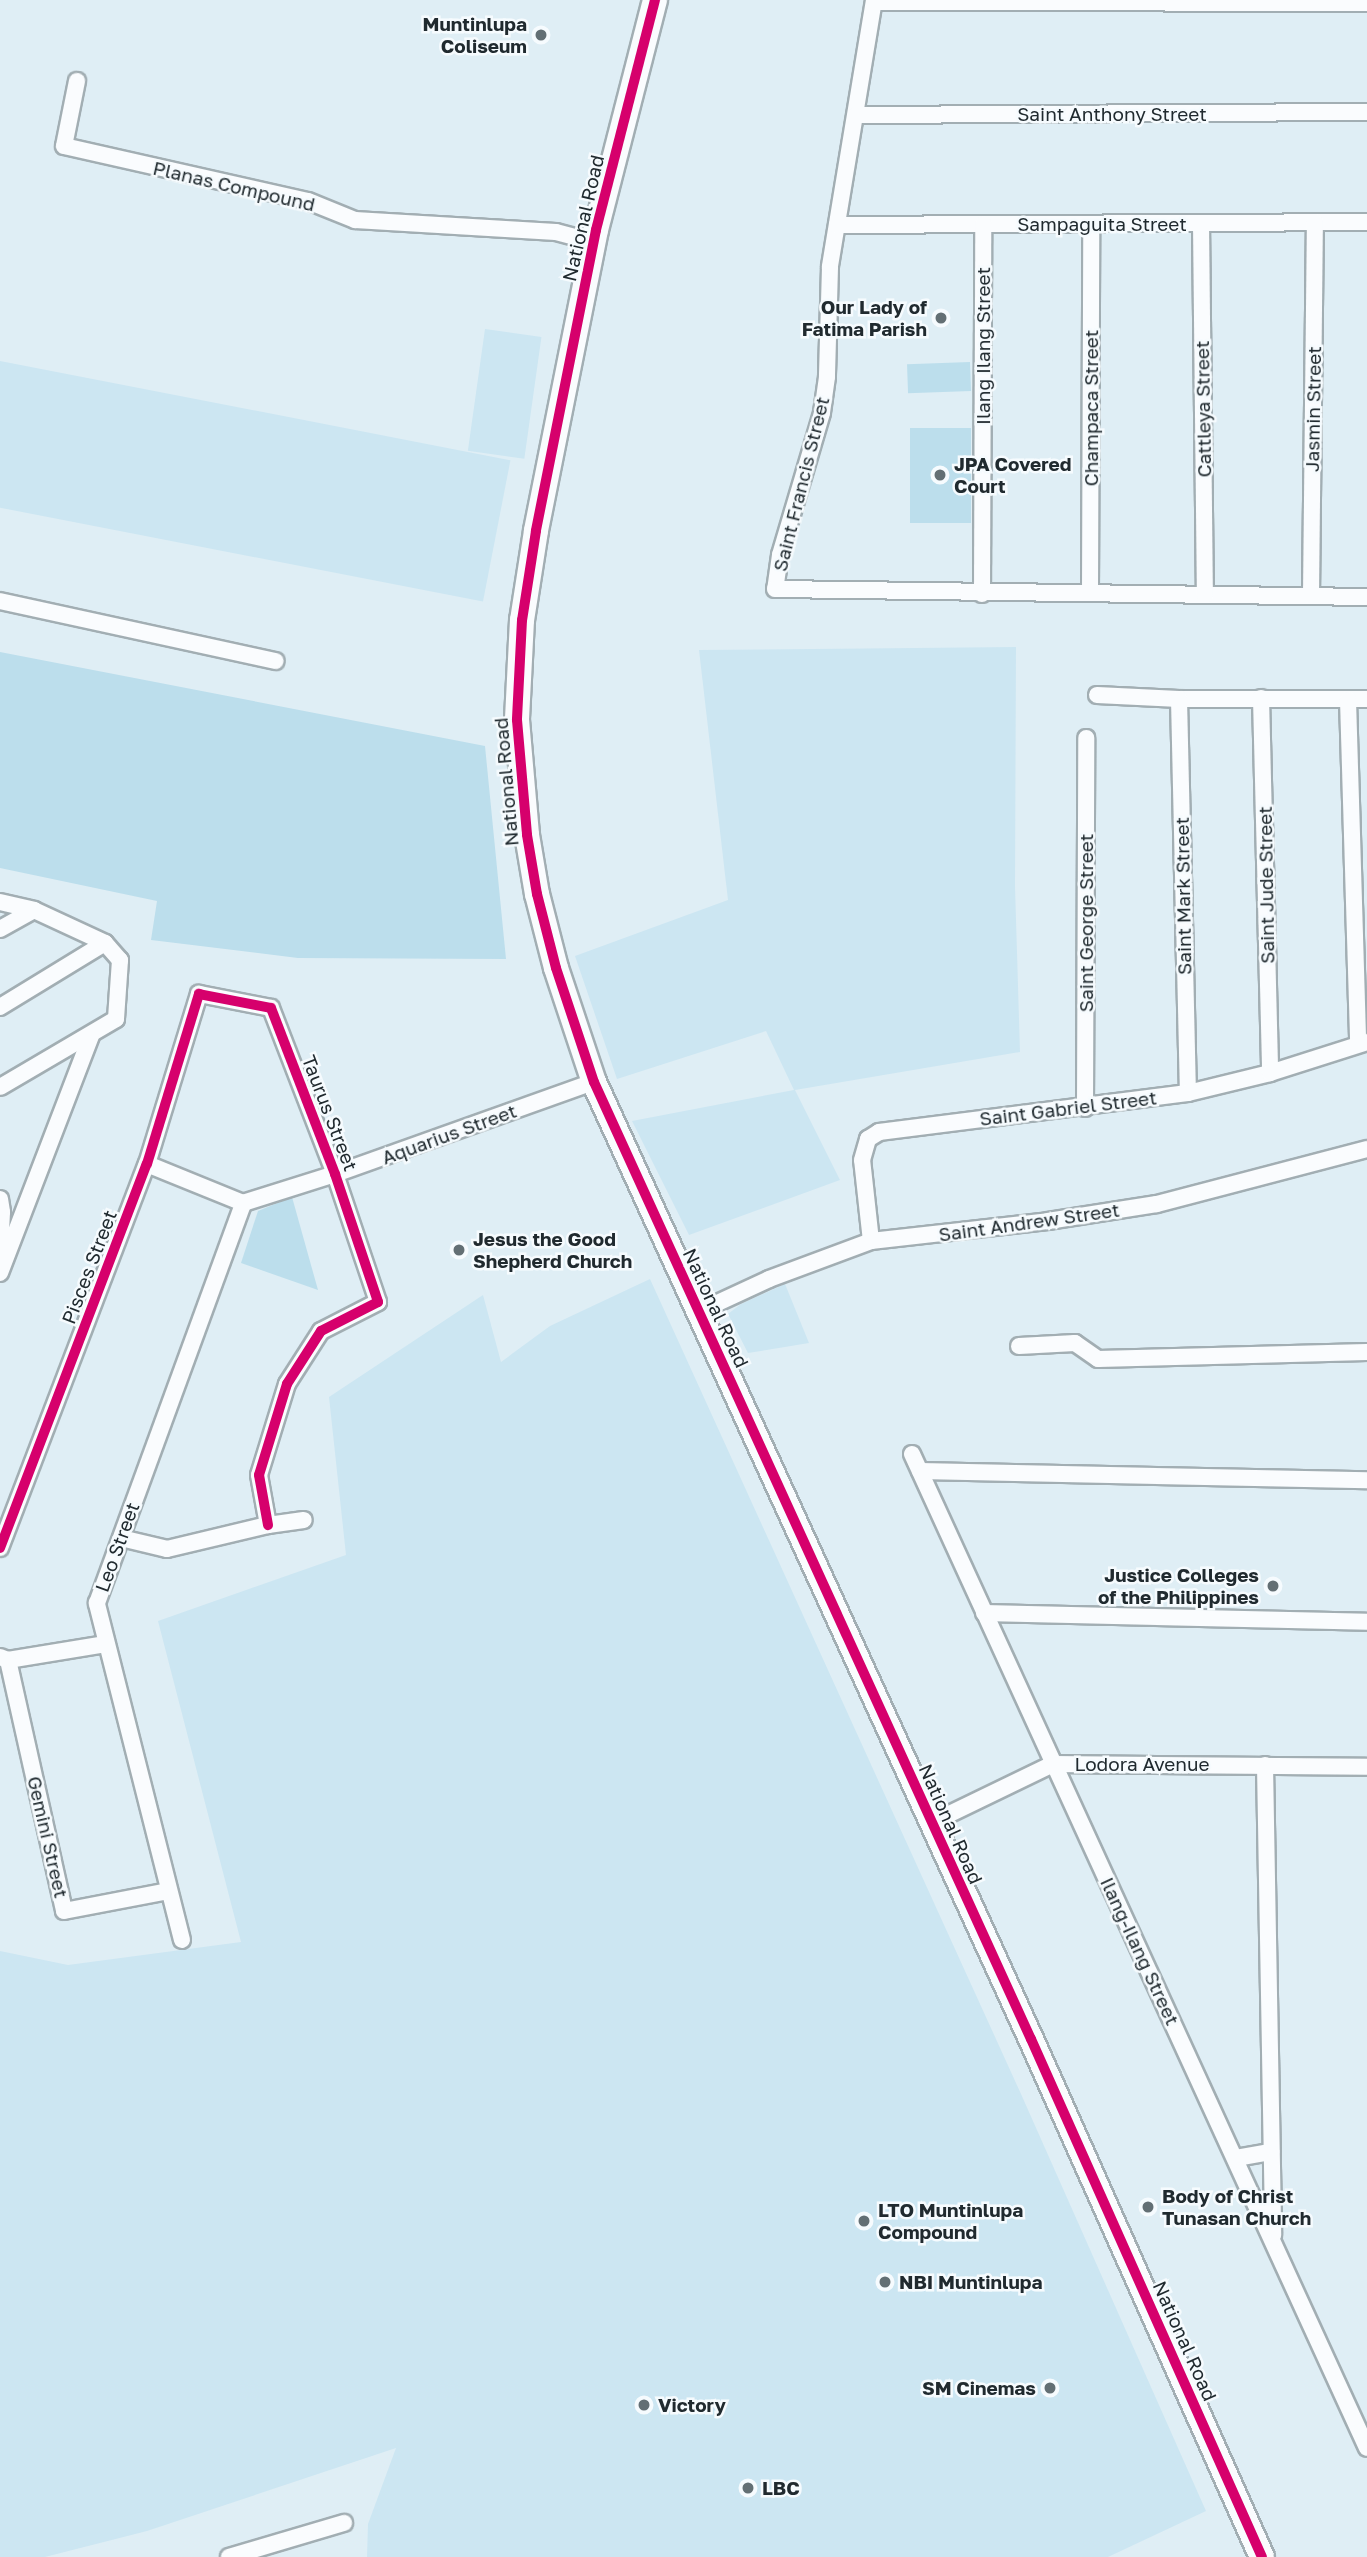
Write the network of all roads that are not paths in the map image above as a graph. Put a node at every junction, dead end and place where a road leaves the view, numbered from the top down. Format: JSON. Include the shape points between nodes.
{"nodes":[{"id":1,"x":655,"y":0,"type":"edge"},
{"id":2,"x":874,"y":1,"type":"edge"},
{"id":3,"x":984,"y":1,"type":"edge"},
{"id":4,"x":1097,"y":1,"type":"edge"},
{"id":5,"x":1202,"y":1,"type":"edge"},
{"id":6,"x":1319,"y":2,"type":"edge"},
{"id":7,"x":1367,"y":3,"type":"edge"},
{"id":8,"x":77,"y":81,"type":"dead end"},
{"id":9,"x":1367,"y":112,"type":"edge"},
{"id":10,"x":857,"y":115,"type":"junction"},
{"id":11,"x":1315,"y":222,"type":"junction"},
{"id":12,"x":1367,"y":222,"type":"edge"},
{"id":13,"x":1201,"y":223,"type":"junction"},
{"id":14,"x":983,"y":224,"type":"junction"},
{"id":15,"x":1091,"y":224,"type":"junction"},
{"id":16,"x":837,"y":225,"type":"junction"},
{"id":17,"x":594,"y":242,"type":"junction"},
{"id":18,"x":1090,"y":592,"type":"junction"},
{"id":19,"x":982,"y":594,"type":"junction"},
{"id":20,"x":1205,"y":595,"type":"junction"},
{"id":21,"x":1311,"y":595,"type":"junction"},
{"id":22,"x":1367,"y":597,"type":"edge"},
{"id":23,"x":0,"y":601,"type":"edge"},
{"id":24,"x":276,"y":661,"type":"dead end"},
{"id":25,"x":1097,"y":695,"type":"dead end"},
{"id":26,"x":1261,"y":698,"type":"junction"},
{"id":27,"x":1179,"y":699,"type":"junction"},
{"id":28,"x":1367,"y":699,"type":"edge"},
{"id":29,"x":1348,"y":700,"type":"junction"},
{"id":30,"x":1086,"y":738,"type":"dead end"},
{"id":31,"x":0,"y":902,"type":"edge"},
{"id":32,"x":34,"y":910,"type":"junction"},
{"id":33,"x":0,"y":929,"type":"edge"},
{"id":34,"x":105,"y":943,"type":"junction"},
{"id":35,"x":199,"y":994,"type":"joint"},
{"id":36,"x":0,"y":1007,"type":"edge"},
{"id":37,"x":91,"y":1035,"type":"junction"},
{"id":38,"x":1362,"y":1043,"type":"edge"},
{"id":39,"x":1270,"y":1073,"type":"junction"},
{"id":40,"x":594,"y":1082,"type":"junction"},
{"id":41,"x":0,"y":1087,"type":"edge"},
{"id":42,"x":1188,"y":1093,"type":"junction"},
{"id":43,"x":1086,"y":1108,"type":"junction"},
{"id":44,"x":1367,"y":1149,"type":"edge"},
{"id":45,"x":147,"y":1164,"type":"junction"},
{"id":46,"x":335,"y":1174,"type":"junction"},
{"id":47,"x":0,"y":1199,"type":"edge"},
{"id":48,"x":243,"y":1203,"type":"junction"},
{"id":49,"x":872,"y":1241,"type":"junction"},
{"id":50,"x":0,"y":1250,"type":"edge"},
{"id":51,"x":0,"y":1273,"type":"edge"},
{"id":52,"x":698,"y":1312,"type":"junction"},
{"id":53,"x":1019,"y":1346,"type":"dead end"},
{"id":54,"x":1367,"y":1352,"type":"edge"},
{"id":55,"x":912,"y":1454,"type":"dead end"},
{"id":56,"x":919,"y":1471,"type":"junction"},
{"id":57,"x":1367,"y":1480,"type":"edge"},
{"id":58,"x":304,"y":1520,"type":"dead end"},
{"id":59,"x":268,"y":1525,"type":"junction"},
{"id":60,"x":121,"y":1538,"type":"junction"},
{"id":61,"x":0,"y":1548,"type":"edge"},
{"id":62,"x":984,"y":1613,"type":"junction"},
{"id":63,"x":1367,"y":1622,"type":"edge"},
{"id":64,"x":106,"y":1644,"type":"junction"},
{"id":65,"x":4,"y":1658,"type":"edge"},
{"id":66,"x":1053,"y":1764,"type":"junction"},
{"id":67,"x":1265,"y":1765,"type":"junction"},
{"id":68,"x":1367,"y":1767,"type":"edge"},
{"id":69,"x":931,"y":1823,"type":"junction"},
{"id":70,"x":169,"y":1891,"type":"junction"},
{"id":71,"x":182,"y":1940,"type":"dead end"},
{"id":72,"x":1271,"y":2152,"type":"junction"},
{"id":73,"x":1236,"y":2158,"type":"junction"},
{"id":74,"x":1273,"y":2245,"type":"junction"},
{"id":75,"x":1367,"y":2448,"type":"edge"},
{"id":76,"x":344,"y":2523,"type":"dead end"},
{"id":77,"x":251,"y":2554,"type":"edge"},
{"id":78,"x":229,"y":2557,"type":"edge"},
{"id":79,"x":1262,"y":2557,"type":"edge"}],
"edges":[{"from":1,"to":17,"type":"highway","name":"National Road"},
{"from":2,"to":3,"type":"street"},
{"from":2,"to":10,"type":"street","name":"Saint Francis Street"},
{"from":3,"to":4,"type":"street"},
{"from":4,"to":5,"type":"street"},
{"from":5,"to":6,"type":"street"},
{"from":6,"to":7,"type":"street"},
{"from":8,"to":17,"type":"street","name":"Planas Compound","via":[[64,146],[308,201],[355,220],[556,232]]},
{"from":9,"to":10,"type":"street","name":"Saint Anthony Street"},
{"from":10,"to":16,"type":"street","name":"Saint Francis Street"},
{"from":11,"to":12,"type":"street","name":"Sampaguita Street"},
{"from":11,"to":13,"type":"street","name":"Sampaguita Street"},
{"from":11,"to":21,"type":"street","name":"Jasmin Street"},
{"from":13,"to":15,"type":"street","name":"Sampaguita Street"},
{"from":13,"to":20,"type":"street","name":"Cattleya Street"},
{"from":14,"to":15,"type":"street","name":"Sampaguita Street"},
{"from":14,"to":16,"type":"street","name":"Sampaguita Street"},
{"from":14,"to":19,"type":"street","name":"Ilang Ilang Street"},
{"from":15,"to":18,"type":"street","name":"Champaca Street"},
{"from":16,"to":19,"type":"street","name":"Saint Francis Street","via":[[830,267],[822,413],[780,555],[775,589]]},
{"from":17,"to":40,"type":"highway","name":"National Road","via":[[530,564],[517,720],[537,894]]},
{"from":18,"to":19,"type":"street","name":"Saint Francis Street"},
{"from":18,"to":20,"type":"street","name":"Saint Francis Street"},
{"from":20,"to":21,"type":"street","name":"Saint Francis Street"},
{"from":21,"to":22,"type":"street","name":"Saint Francis Street"},
{"from":23,"to":24,"type":"street"},
{"from":25,"to":27,"type":"street"},
{"from":26,"to":27,"type":"street"},
{"from":26,"to":29,"type":"street"},
{"from":26,"to":39,"type":"street","name":"Saint Jude Street"},
{"from":27,"to":42,"type":"street","name":"Saint Mark Street"},
{"from":28,"to":29,"type":"street"},
{"from":29,"to":38,"type":"street"},
{"from":30,"to":43,"type":"street","name":"Saint George Street"},
{"from":31,"to":32,"type":"street"},
{"from":32,"to":33,"type":"street"},
{"from":32,"to":34,"type":"street"},
{"from":34,"to":36,"type":"street"},
{"from":34,"to":37,"type":"street","via":[[120,960],[116,1019]]},
{"from":35,"to":45,"type":"street","name":"Pisces Street"},
{"from":35,"to":46,"type":"street","name":"Taurus Street","via":[[271,1008]]},
{"from":37,"to":41,"type":"street"},
{"from":37,"to":51,"type":"street"},
{"from":38,"to":39,"type":"street","name":"Saint Gabriel Street"},
{"from":39,"to":42,"type":"street","name":"Saint Gabriel Street"},
{"from":40,"to":46,"type":"street","name":"Aquarius Street"},
{"from":40,"to":52,"type":"highway","name":"National Road"},
{"from":42,"to":43,"type":"street","name":"Saint Gabriel Street"},
{"from":43,"to":49,"type":"street","name":"Saint Gabriel Street","via":[[879,1132],[868,1139],[862,1160]]},
{"from":44,"to":49,"type":"street","name":"Saint Andrew Street","via":[[1157,1204]]},
{"from":45,"to":48,"type":"street"},
{"from":45,"to":61,"type":"street","name":"Pisces Street"},
{"from":46,"to":48,"type":"street","name":"Aquarius Street"},
{"from":46,"to":59,"type":"street","name":"Taurus Street","via":[[378,1302],[321,1331],[287,1384],[259,1475]]},
{"from":47,"to":50,"type":"street"},
{"from":48,"to":60,"type":"street","name":"Leo Street"},
{"from":49,"to":52,"type":"street","name":"Saint Andrew Street","via":[[769,1279]]},
{"from":52,"to":69,"type":"highway","name":"National Road"},
{"from":53,"to":54,"type":"street","via":[[1075,1343],[1098,1359]]},
{"from":55,"to":56,"type":"street","name":"Ilang-Ilang Street"},
{"from":56,"to":57,"type":"street"},
{"from":56,"to":62,"type":"street","name":"Ilang-Ilang Street"},
{"from":58,"to":59,"type":"street"},
{"from":59,"to":60,"type":"street","via":[[167,1549]]},
{"from":60,"to":64,"type":"street","name":"Leo Street","via":[[97,1603]]},
{"from":62,"to":63,"type":"street"},
{"from":62,"to":66,"type":"street","name":"Ilang-Ilang Street"},
{"from":64,"to":65,"type":"street"},
{"from":64,"to":70,"type":"street","name":"Leo Street"},
{"from":65,"to":70,"type":"street","name":"Gemini Street","via":[[64,1910]]},
{"from":66,"to":67,"type":"street","name":"Lodora Avenue"},
{"from":66,"to":69,"type":"street","name":"Lodora Avenue"},
{"from":66,"to":73,"type":"street","name":"Ilang-Ilang Street"},
{"from":67,"to":68,"type":"street","name":"Lodora Avenue"},
{"from":67,"to":72,"type":"street"},
{"from":69,"to":79,"type":"highway","name":"National Road"},
{"from":70,"to":71,"type":"street","name":"Leo Street"},
{"from":72,"to":73,"type":"street"},
{"from":72,"to":74,"type":"street"},
{"from":73,"to":74,"type":"street","name":"Ilang-Ilang Street"},
{"from":74,"to":75,"type":"street","name":"Ilang-Ilang Street"},
{"from":76,"to":77,"type":"street"},
{"from":77,"to":78,"type":"street"}]}
